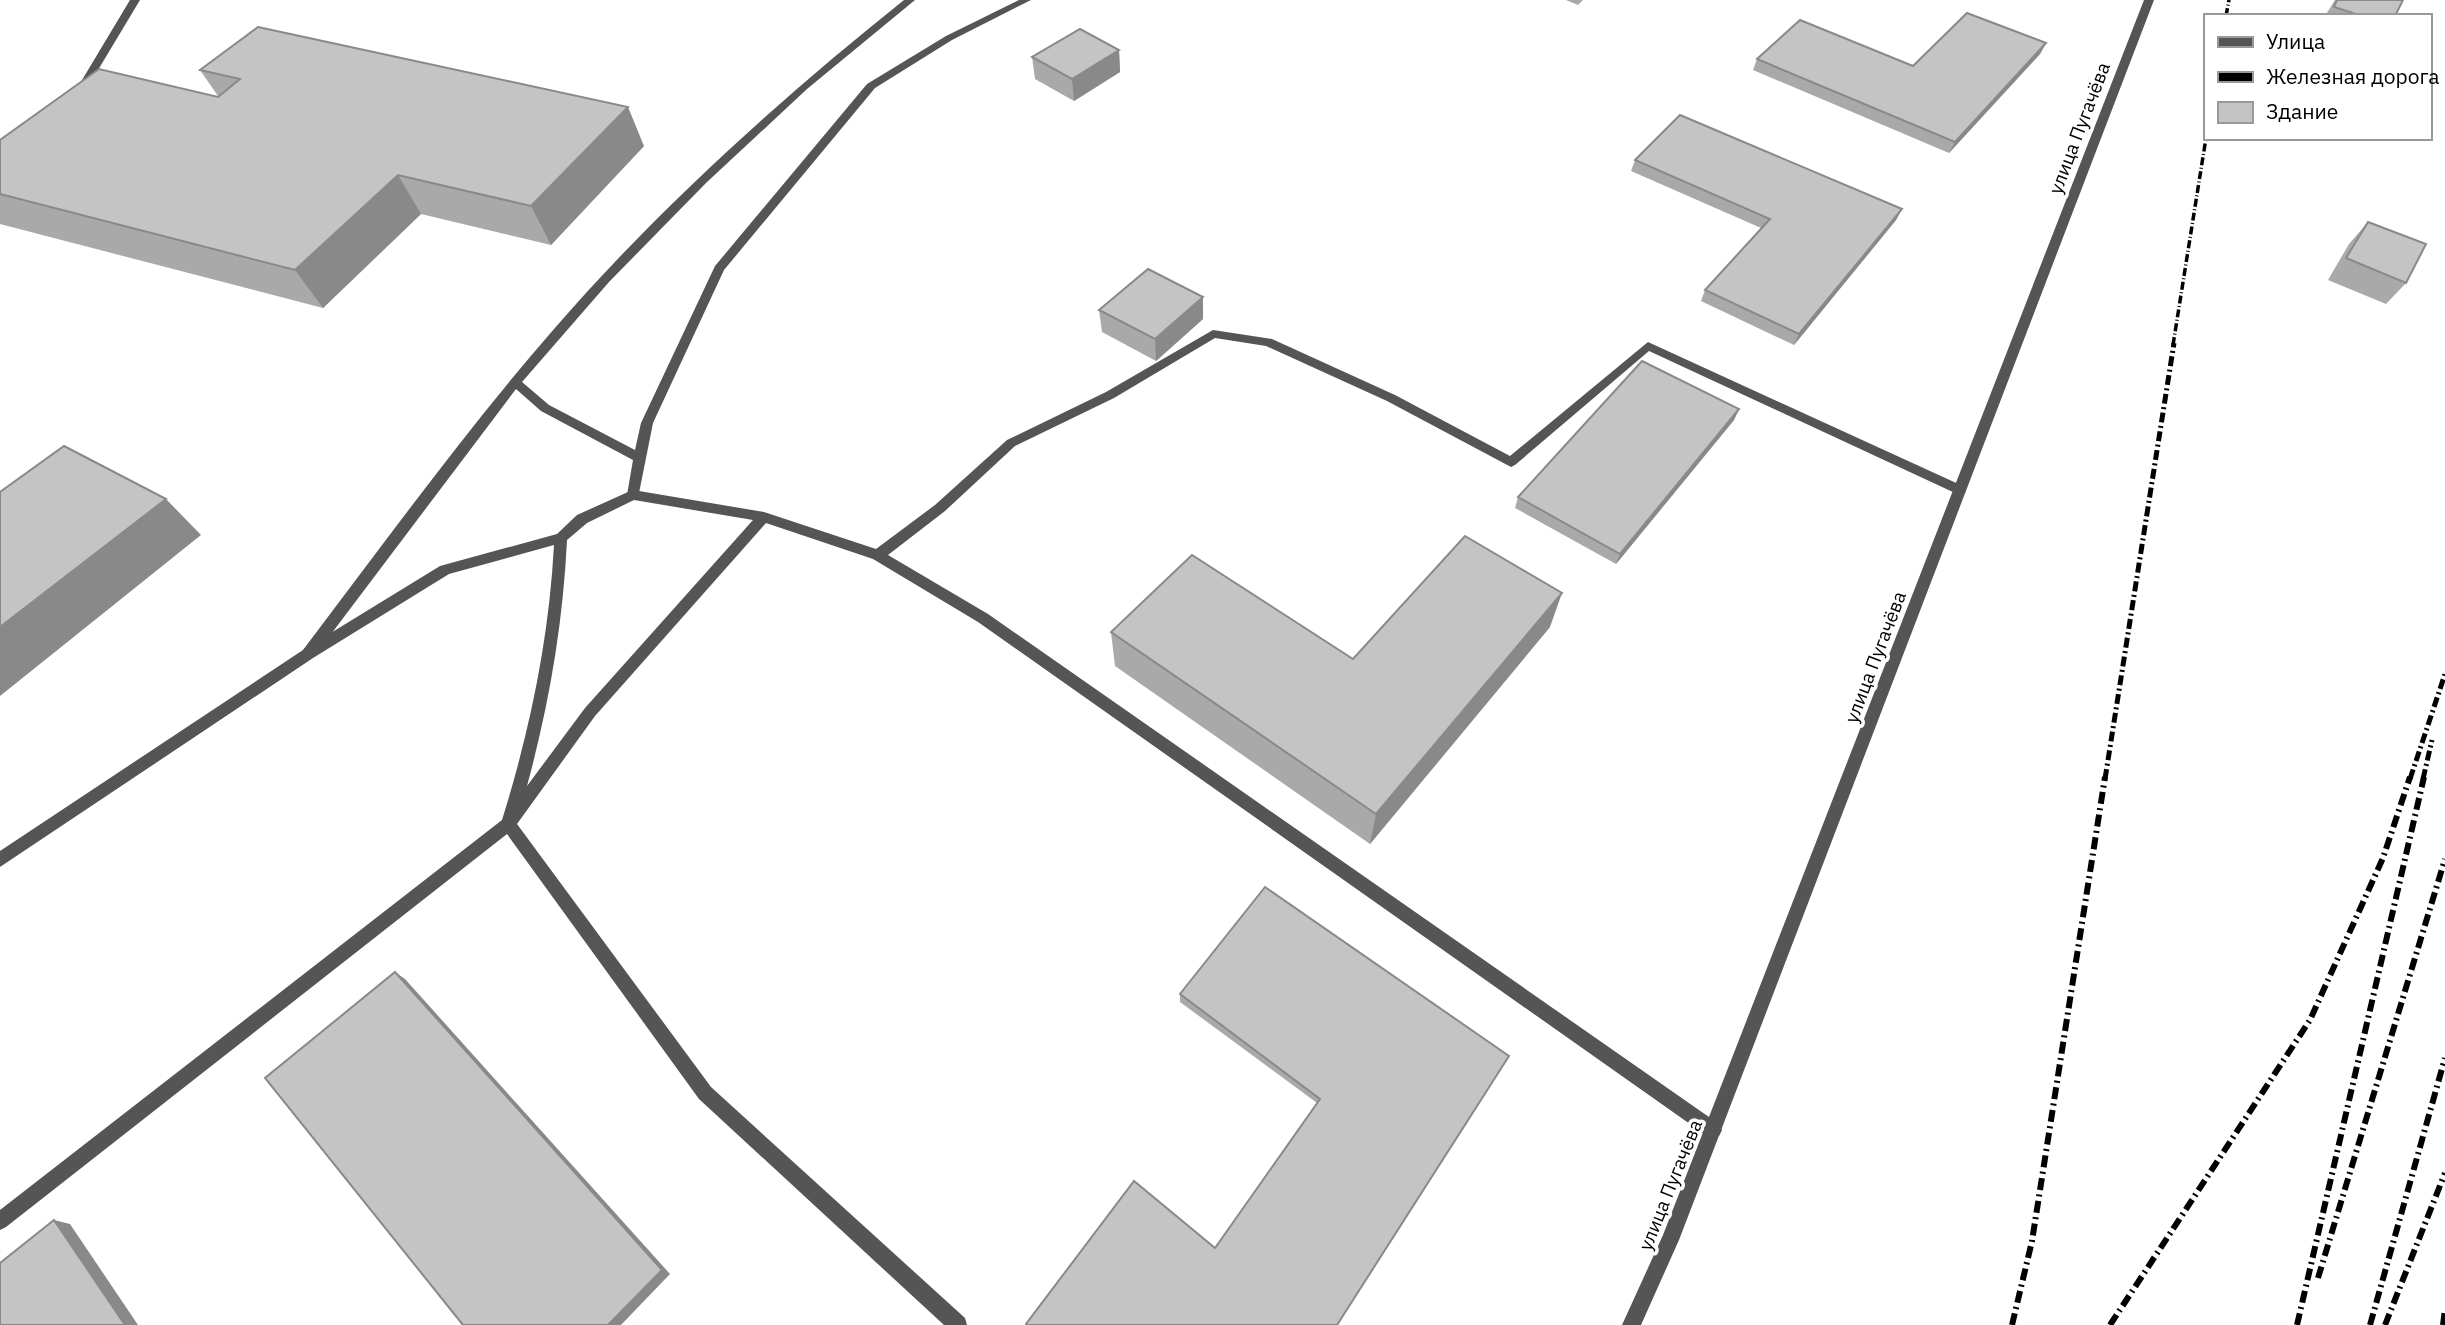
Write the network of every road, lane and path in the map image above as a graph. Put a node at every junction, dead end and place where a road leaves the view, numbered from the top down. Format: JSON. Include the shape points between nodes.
{"nodes":[{"id":1,"x":135,"y":0,"type":"edge"},
{"id":2,"x":910,"y":0,"type":"edge"},
{"id":3,"x":1026,"y":0,"type":"edge"},
{"id":4,"x":2149,"y":0,"type":"edge"},
{"id":5,"x":75,"y":101,"type":"edge"},
{"id":6,"x":514,"y":382,"type":"junction"},
{"id":7,"x":640,"y":458,"type":"junction"},
{"id":8,"x":1959,"y":490,"type":"junction"},
{"id":9,"x":633,"y":495,"type":"junction"},
{"id":10,"x":764,"y":517,"type":"junction"},
{"id":11,"x":561,"y":538,"type":"junction"},
{"id":12,"x":878,"y":555,"type":"junction"},
{"id":13,"x":308,"y":654,"type":"junction"},
{"id":14,"x":508,"y":824,"type":"junction"},
{"id":15,"x":0,"y":860,"type":"edge"},
{"id":16,"x":1713,"y":1130,"type":"junction"},
{"id":17,"x":0,"y":1222,"type":"edge"},
{"id":18,"x":958,"y":1325,"type":"edge"},
{"id":19,"x":1631,"y":1325,"type":"edge"}],
"edges":[{"from":1,"to":5,"type":"street"},
{"from":2,"to":6,"type":"street","via":[[783,102],[571,314]]},
{"from":3,"to":7,"type":"street","via":[[949,38],[871,86],[719,269],[647,423]]},
{"from":4,"to":8,"type":"street","name":"улица Пугачёва"},
{"from":6,"to":7,"type":"street","via":[[545,408]]},
{"from":6,"to":13,"type":"street"},
{"from":7,"to":9,"type":"street"},
{"from":8,"to":12,"type":"street","via":[[1648,346],[1511,462],[1391,398],[1268,342],[1213,334],[1110,396],[1011,443],[940,508]]},
{"from":8,"to":16,"type":"street","name":"улица Пугачёва"},
{"from":9,"to":10,"type":"street"},
{"from":9,"to":11,"type":"street","via":[[582,519]]},
{"from":10,"to":12,"type":"street"},
{"from":10,"to":14,"type":"street","via":[[590,712]]},
{"from":11,"to":13,"type":"street","via":[[445,570]]},
{"from":11,"to":14,"type":"street","via":[[550,660],[531,752]]},
{"from":12,"to":16,"type":"street","via":[[983,618]]},
{"from":13,"to":15,"type":"street"},
{"from":14,"to":17,"type":"street"},
{"from":14,"to":18,"type":"street","via":[[705,1093]]},
{"from":16,"to":19,"type":"street","name":"улица Пугачёва"}]}
